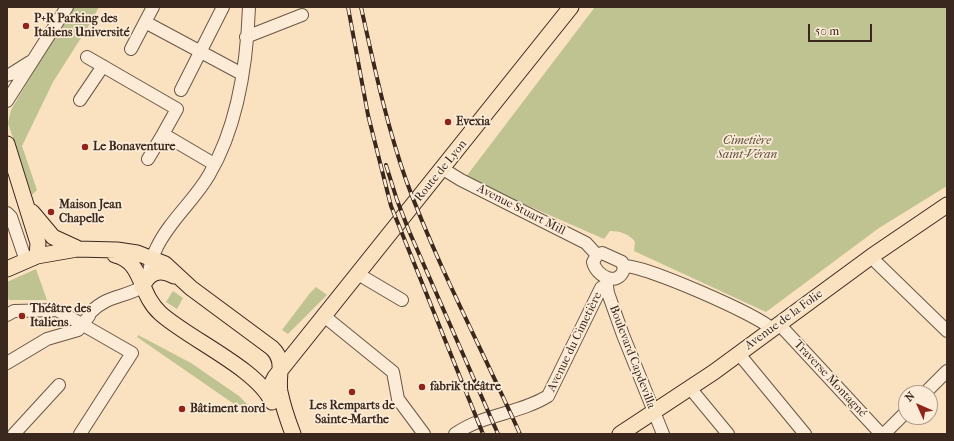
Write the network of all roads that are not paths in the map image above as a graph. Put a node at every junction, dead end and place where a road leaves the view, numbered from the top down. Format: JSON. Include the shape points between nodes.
{"nodes":[{"id":1,"x":67,"y":7,"type":"edge"},
{"id":2,"x":153,"y":7,"type":"edge"},
{"id":3,"x":223,"y":7,"type":"edge"},
{"id":4,"x":249,"y":7,"type":"edge"},
{"id":5,"x":571,"y":7,"type":"edge"},
{"id":6,"x":302,"y":14,"type":"dead end"},
{"id":7,"x":145,"y":22,"type":"junction"},
{"id":8,"x":246,"y":37,"type":"junction"},
{"id":9,"x":131,"y":48,"type":"dead end"},
{"id":10,"x":201,"y":52,"type":"junction"},
{"id":11,"x":87,"y":57,"type":"dead end"},
{"id":12,"x":32,"y":62,"type":"junction"},
{"id":13,"x":103,"y":66,"type":"junction"},
{"id":14,"x":7,"y":74,"type":"edge"},
{"id":15,"x":242,"y":74,"type":"junction"},
{"id":16,"x":181,"y":90,"type":"dead end"},
{"id":17,"x":80,"y":100,"type":"dead end"},
{"id":18,"x":7,"y":101,"type":"edge"},
{"id":19,"x":163,"y":134,"type":"junction"},
{"id":20,"x":7,"y":144,"type":"edge"},
{"id":21,"x":148,"y":159,"type":"dead end"},
{"id":22,"x":214,"y":164,"type":"junction"},
{"id":23,"x":443,"y":169,"type":"junction"},
{"id":24,"x":26,"y":202,"type":"junction"},
{"id":25,"x":945,"y":211,"type":"edge"},
{"id":26,"x":7,"y":213,"type":"edge"},
{"id":27,"x":78,"y":248,"type":"junction"},
{"id":28,"x":597,"y":255,"type":"junction"},
{"id":29,"x":872,"y":256,"type":"junction"},
{"id":30,"x":32,"y":258,"type":"junction"},
{"id":31,"x":152,"y":258,"type":"junction"},
{"id":32,"x":624,"y":266,"type":"junction"},
{"id":33,"x":7,"y":269,"type":"edge"},
{"id":34,"x":358,"y":274,"type":"junction"},
{"id":35,"x":7,"y":275,"type":"edge"},
{"id":36,"x":145,"y":282,"type":"junction"},
{"id":37,"x":184,"y":282,"type":"junction"},
{"id":38,"x":606,"y":282,"type":"junction"},
{"id":39,"x":402,"y":300,"type":"dead end"},
{"id":40,"x":7,"y":314,"type":"edge"},
{"id":41,"x":324,"y":316,"type":"junction"},
{"id":42,"x":87,"y":318,"type":"junction"},
{"id":43,"x":775,"y":326,"type":"junction"},
{"id":44,"x":947,"y":331,"type":"edge"},
{"id":45,"x":272,"y":348,"type":"junction"},
{"id":46,"x":738,"y":354,"type":"junction"},
{"id":47,"x":7,"y":364,"type":"edge"},
{"id":48,"x":947,"y":371,"type":"edge"},
{"id":49,"x":248,"y":375,"type":"junction"},
{"id":50,"x":280,"y":378,"type":"junction"},
{"id":51,"x":59,"y":385,"type":"dead end"},
{"id":52,"x":933,"y":385,"type":"edge"},
{"id":53,"x":690,"y":388,"type":"junction"},
{"id":54,"x":271,"y":399,"type":"junction"},
{"id":55,"x":654,"y":412,"type":"junction"},
{"id":56,"x":898,"y":419,"type":"edge"},
{"id":57,"x":14,"y":434,"type":"edge"},
{"id":58,"x":80,"y":434,"type":"edge"},
{"id":59,"x":284,"y":434,"type":"edge"},
{"id":60,"x":293,"y":434,"type":"edge"},
{"id":61,"x":424,"y":434,"type":"edge"},
{"id":62,"x":455,"y":434,"type":"edge"},
{"id":63,"x":620,"y":434,"type":"edge"},
{"id":64,"x":663,"y":434,"type":"edge"},
{"id":65,"x":728,"y":434,"type":"edge"},
{"id":66,"x":805,"y":434,"type":"edge"},
{"id":67,"x":882,"y":434,"type":"edge"}],
"edges":[{"from":1,"to":12,"type":"street"},
{"from":2,"to":7,"type":"street"},
{"from":3,"to":10,"type":"street"},
{"from":4,"to":8,"type":"street"},
{"from":5,"to":23,"type":"main road","name":"Route de Lyon"},
{"from":6,"to":8,"type":"street"},
{"from":7,"to":9,"type":"street"},
{"from":7,"to":10,"type":"street"},
{"from":8,"to":15,"type":"street"},
{"from":10,"to":15,"type":"street"},
{"from":10,"to":16,"type":"street"},
{"from":11,"to":13,"type":"street"},
{"from":12,"to":14,"type":"street"},
{"from":12,"to":18,"type":"street"},
{"from":13,"to":17,"type":"street"},
{"from":13,"to":19,"type":"street","via":[[177,109]]},
{"from":15,"to":22,"type":"street","via":[[229,130]]},
{"from":19,"to":21,"type":"street"},
{"from":19,"to":22,"type":"street"},
{"from":20,"to":24,"type":"main road"},
{"from":22,"to":31,"type":"street","via":[[205,181],[167,230]]},
{"from":23,"to":28,"type":"street","name":"Avenue Stuart Mill","via":[[586,243]]},
{"from":23,"to":34,"type":"main road","name":"Route de Lyon"},
{"from":24,"to":27,"type":"main road","via":[[47,232],[60,241]]},
{"from":24,"to":30,"type":"main road","via":[[38,243]]},
{"from":25,"to":29,"type":"main road","name":"Avenue de la Folie"},
{"from":26,"to":30,"type":"street"},
{"from":27,"to":30,"type":"main road"},
{"from":27,"to":31,"type":"main road","via":[[117,250]]},
{"from":28,"to":32,"type":"street","via":[[606,254],[619,260]]},
{"from":28,"to":38,"type":"street","via":[[593,262],[594,266]]},
{"from":29,"to":43,"type":"main road","name":"Avenue de la Folie"},
{"from":29,"to":44,"type":"street"},
{"from":30,"to":33,"type":"main road"},
{"from":31,"to":36,"type":"street"},
{"from":31,"to":37,"type":"main road","via":[[165,264]]},
{"from":32,"to":38,"type":"street","via":[[618,277]]},
{"from":32,"to":43,"type":"street","via":[[654,272]]},
{"from":34,"to":39,"type":"street"},
{"from":34,"to":41,"type":"main road","name":"Route de Lyon"},
{"from":35,"to":36,"type":"main road","via":[[51,259],[98,254],[115,255],[130,261]]},
{"from":36,"to":37,"type":"main road","via":[[155,272],[163,272]]},
{"from":36,"to":42,"type":"street","via":[[135,292],[105,301]]},
{"from":36,"to":49,"type":"main road","via":[[150,301],[160,314]]},
{"from":37,"to":45,"type":"main road"},
{"from":38,"to":55,"type":"street","name":"Boulevard Capdevilla","via":[[623,335]]},
{"from":38,"to":62,"type":"street","name":"Avenue du Cimetière","via":[[548,396],[475,422]]},
{"from":40,"to":42,"type":"street","via":[[14,311],[50,309]]},
{"from":41,"to":45,"type":"main road","name":"Route de Lyon","via":[[312,323],[287,346]]},
{"from":41,"to":50,"type":"main road","name":"Route de Lyon"},
{"from":41,"to":61,"type":"street","via":[[393,372],[398,400]]},
{"from":42,"to":47,"type":"street","via":[[74,332],[47,339]]},
{"from":42,"to":58,"type":"street","via":[[103,336],[132,353]]},
{"from":43,"to":46,"type":"main road","name":"Avenue de la Folie"},
{"from":43,"to":67,"type":"street","name":"Traverse Montagné"},
{"from":45,"to":50,"type":"main road","via":[[279,356]]},
{"from":46,"to":53,"type":"main road","name":"Avenue de la Folie"},
{"from":46,"to":66,"type":"street"},
{"from":48,"to":52,"type":"street"},
{"from":49,"to":50,"type":"main road"},
{"from":49,"to":54,"type":"main road"},
{"from":50,"to":54,"type":"main road","name":"Route de Lyon","via":[[272,383]]},
{"from":50,"to":60,"type":"main road"},
{"from":51,"to":57,"type":"street"},
{"from":53,"to":55,"type":"main road","name":"Avenue de la Folie"},
{"from":53,"to":65,"type":"street"},
{"from":54,"to":59,"type":"main road"},
{"from":55,"to":63,"type":"main road","name":"Avenue de la Folie"},
{"from":55,"to":64,"type":"street","name":"Boulevard Capdevilla"},
{"from":56,"to":67,"type":"street"}]}
